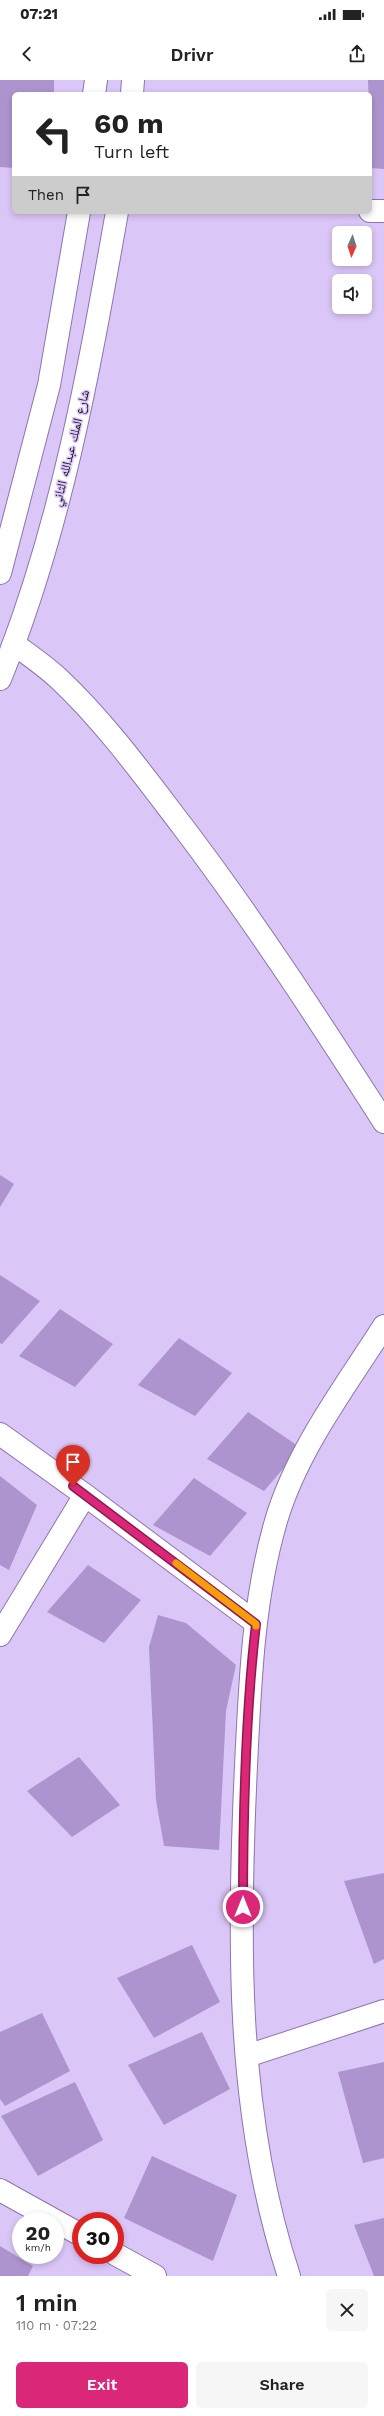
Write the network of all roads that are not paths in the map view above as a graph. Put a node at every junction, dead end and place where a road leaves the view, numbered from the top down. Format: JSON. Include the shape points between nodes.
{"nodes":[{"id":1,"x":96,"y":80,"type":"edge"},
{"id":2,"x":133,"y":80,"type":"edge"},
{"id":3,"x":94,"y":92,"type":"edge"},
{"id":4,"x":132,"y":92,"type":"edge"},
{"id":5,"x":372,"y":211,"type":"edge"},
{"id":6,"x":384,"y":211,"type":"edge"},
{"id":7,"x":79,"y":214,"type":"edge"},
{"id":8,"x":117,"y":214,"type":"edge"},
{"id":9,"x":0,"y":573,"type":"edge"},
{"id":10,"x":14,"y":644,"type":"junction"},
{"id":11,"x":0,"y":679,"type":"edge"},
{"id":12,"x":384,"y":1122,"type":"edge"},
{"id":13,"x":384,"y":1326,"type":"edge"},
{"id":14,"x":0,"y":1434,"type":"edge"},
{"id":15,"x":85,"y":1495,"type":"junction"},
{"id":16,"x":256,"y":1624,"type":"junction"},
{"id":17,"x":0,"y":1635,"type":"edge"},
{"id":18,"x":384,"y":2011,"type":"edge"},
{"id":19,"x":247,"y":2056,"type":"junction"},
{"id":20,"x":0,"y":2190,"type":"edge"},
{"id":21,"x":72,"y":2230,"type":"edge"},
{"id":22,"x":124,"y":2259,"type":"edge"},
{"id":23,"x":155,"y":2276,"type":"edge"},
{"id":24,"x":289,"y":2276,"type":"edge"}],
"edges":[{"from":1,"to":3,"type":"street"},
{"from":2,"to":4,"type":"street"},
{"from":5,"to":6,"type":"street"},
{"from":7,"to":9,"type":"street","via":[[49,385]]},
{"from":8,"to":10,"type":"street","name":"شارع الملك عبدالله الثاني","via":[[84,392],[37,577]]},
{"from":10,"to":11,"type":"street","name":"شارع الملك عبدالله الثاني"},
{"from":10,"to":12,"type":"street","via":[[57,678],[115,740],[173,814],[294,984]]},
{"from":13,"to":16,"type":"street","via":[[298,1466],[277,1519],[263,1575]]},
{"from":14,"to":15,"type":"street"},
{"from":15,"to":16,"type":"street"},
{"from":15,"to":17,"type":"street"},
{"from":16,"to":19,"type":"street","via":[[249,1680],[243,1829],[243,1954]]},
{"from":18,"to":19,"type":"street"},
{"from":19,"to":24,"type":"street","via":[[260,2166],[275,2233]]},
{"from":20,"to":21,"type":"street"},
{"from":22,"to":23,"type":"street"}]}
